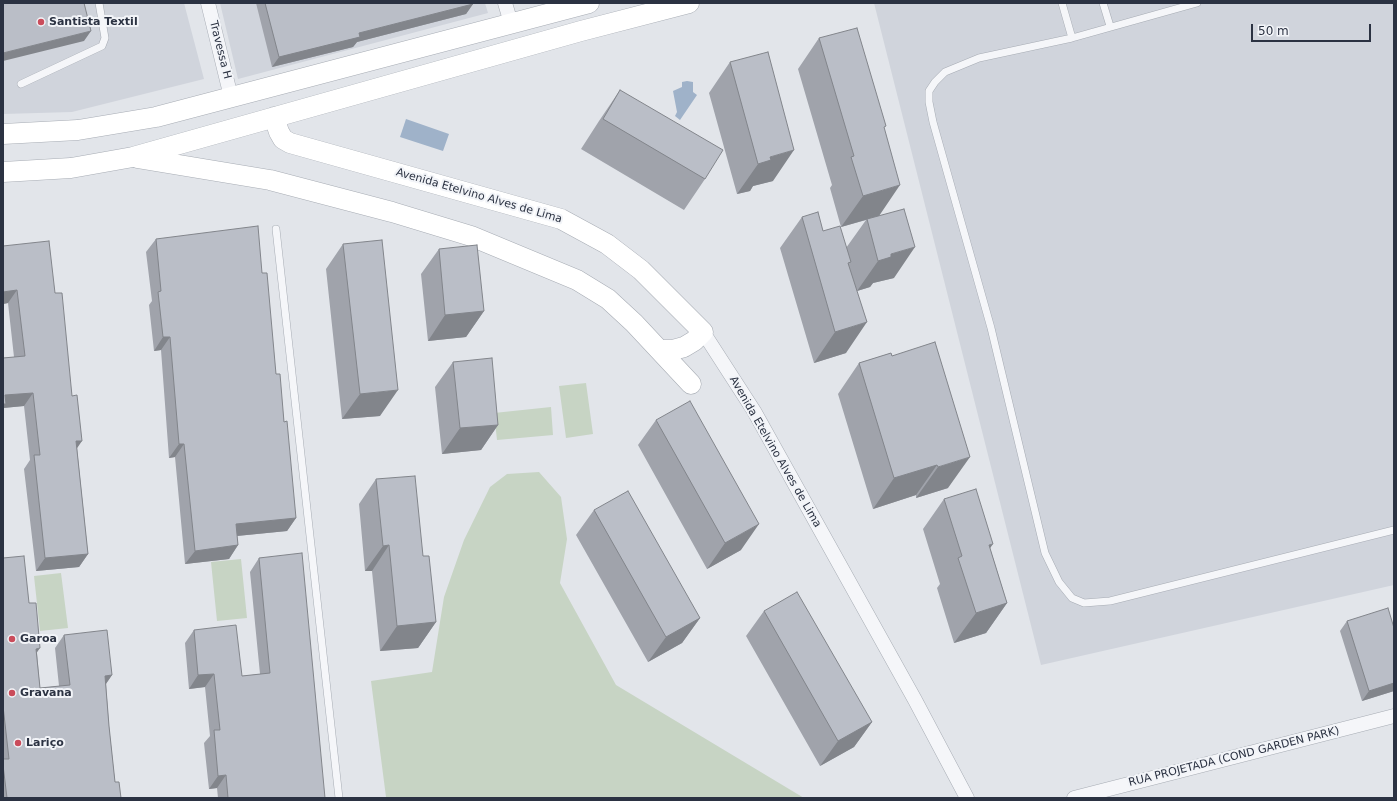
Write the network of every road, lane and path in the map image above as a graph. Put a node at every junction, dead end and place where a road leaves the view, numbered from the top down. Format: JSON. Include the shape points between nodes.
{"nodes":[{"id":1,"x":100,"y":3,"type":"edge"},
{"id":2,"x":208,"y":3,"type":"edge"},
{"id":3,"x":505,"y":3,"type":"edge"},
{"id":4,"x":589,"y":3,"type":"edge"},
{"id":5,"x":689,"y":3,"type":"edge"},
{"id":6,"x":1062,"y":3,"type":"edge"},
{"id":7,"x":1103,"y":3,"type":"edge"},
{"id":8,"x":1197,"y":3,"type":"edge"},
{"id":9,"x":567,"y":6,"type":"edge"},
{"id":10,"x":511,"y":23,"type":"junction"},
{"id":11,"x":1110,"y":26,"type":"junction"},
{"id":12,"x":1072,"y":38,"type":"junction"},
{"id":13,"x":21,"y":84,"type":"dead end"},
{"id":14,"x":231,"y":97,"type":"junction"},
{"id":15,"x":274,"y":117,"type":"junction"},
{"id":16,"x":3,"y":134,"type":"edge"},
{"id":17,"x":133,"y":157,"type":"junction"},
{"id":18,"x":3,"y":172,"type":"edge"},
{"id":19,"x":276,"y":229,"type":"dead end"},
{"id":20,"x":703,"y":332,"type":"junction"},
{"id":21,"x":660,"y":350,"type":"junction"},
{"id":22,"x":690,"y":384,"type":"dead end"},
{"id":23,"x":1394,"y":530,"type":"edge"},
{"id":24,"x":1394,"y":716,"type":"edge"},
{"id":25,"x":339,"y":798,"type":"edge"},
{"id":26,"x":967,"y":798,"type":"edge"},
{"id":27,"x":1074,"y":798,"type":"edge"}],
"edges":[{"from":1,"to":13,"type":"lane","via":[[105,38],[102,46]]},
{"from":2,"to":14,"type":"street","name":"Travessa H"},
{"from":3,"to":10,"type":"street"},
{"from":4,"to":9,"type":"main road"},
{"from":5,"to":15,"type":"main road"},
{"from":6,"to":12,"type":"lane"},
{"from":7,"to":11,"type":"lane"},
{"from":8,"to":11,"type":"lane"},
{"from":9,"to":10,"type":"main road"},
{"from":10,"to":14,"type":"main road"},
{"from":11,"to":12,"type":"lane"},
{"from":12,"to":23,"type":"lane","via":[[979,58],[945,72],[929,91],[933,122],[991,328],[1045,553],[1059,582],[1072,598],[1084,603],[1110,601]]},
{"from":14,"to":16,"type":"main road","via":[[156,117],[78,130]]},
{"from":15,"to":17,"type":"main road"},
{"from":15,"to":20,"type":"main road","name":"Avenida Etelvino Alves de Lima","via":[[279,132],[290,143],[561,219],[607,244],[641,270]]},
{"from":17,"to":18,"type":"main road","via":[[71,168]]},
{"from":17,"to":21,"type":"main road","via":[[270,180],[471,236],[590,287],[608,299]]},
{"from":19,"to":25,"type":"lane"},
{"from":20,"to":21,"type":"main road","via":[[684,347]]},
{"from":20,"to":26,"type":"street","name":"Avenida Etelvino Alves de Lima","via":[[754,412],[916,700]]},
{"from":21,"to":22,"type":"main road"},
{"from":24,"to":27,"type":"street","name":"RUA PROJETADA (COND GARDEN PARK)"}]}
